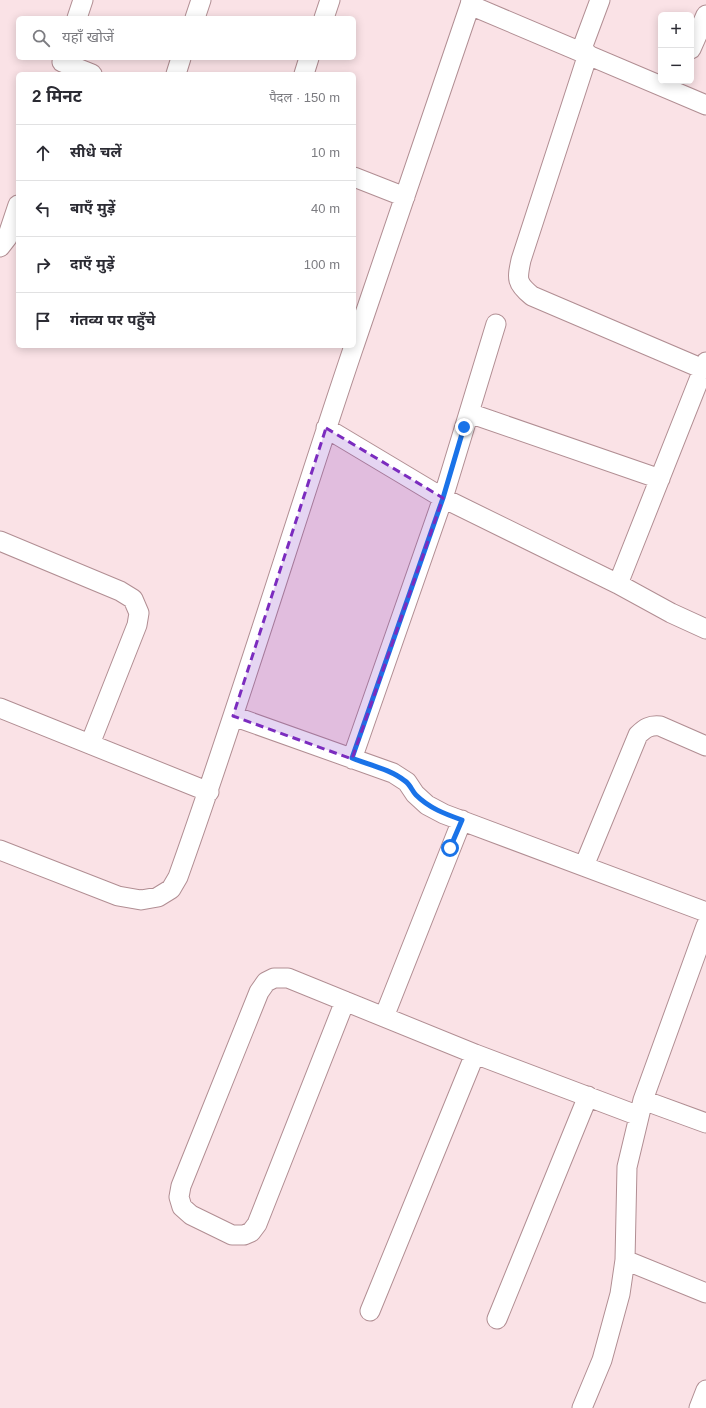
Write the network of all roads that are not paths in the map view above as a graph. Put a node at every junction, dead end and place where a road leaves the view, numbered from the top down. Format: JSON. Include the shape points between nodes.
{"nodes":[{"id":1,"x":83,"y":0,"type":"edge"},
{"id":2,"x":201,"y":0,"type":"edge"},
{"id":3,"x":330,"y":0,"type":"edge"},
{"id":4,"x":600,"y":0,"type":"edge"},
{"id":5,"x":471,"y":2,"type":"edge"},
{"id":6,"x":706,"y":15,"type":"edge"},
{"id":7,"x":78,"y":16,"type":"edge"},
{"id":8,"x":196,"y":16,"type":"edge"},
{"id":9,"x":325,"y":16,"type":"edge"},
{"id":10,"x":692,"y":48,"type":"edge"},
{"id":11,"x":584,"y":53,"type":"junction"},
{"id":12,"x":180,"y":60,"type":"edge"},
{"id":13,"x":308,"y":60,"type":"edge"},
{"id":14,"x":62,"y":65,"type":"edge"},
{"id":15,"x":85,"y":72,"type":"edge"},
{"id":16,"x":177,"y":72,"type":"edge"},
{"id":17,"x":305,"y":72,"type":"edge"},
{"id":18,"x":675,"y":86,"type":"edge"},
{"id":19,"x":706,"y":105,"type":"edge"},
{"id":20,"x":356,"y":178,"type":"edge"},
{"id":21,"x":405,"y":197,"type":"junction"},
{"id":22,"x":16,"y":211,"type":"edge"},
{"id":23,"x":0,"y":247,"type":"edge"},
{"id":24,"x":496,"y":324,"type":"dead end"},
{"id":25,"x":356,"y":340,"type":"edge"},
{"id":26,"x":353,"y":348,"type":"edge"},
{"id":27,"x":705,"y":365,"type":"edge"},
{"id":28,"x":469,"y":413,"type":"junction"},
{"id":29,"x":326,"y":428,"type":"junction"},
{"id":30,"x":660,"y":479,"type":"junction"},
{"id":31,"x":443,"y":498,"type":"junction"},
{"id":32,"x":0,"y":541,"type":"edge"},
{"id":33,"x":618,"y":584,"type":"junction"},
{"id":34,"x":706,"y":629,"type":"edge"},
{"id":35,"x":0,"y":708,"type":"edge"},
{"id":36,"x":233,"y":716,"type":"junction"},
{"id":37,"x":90,"y":744,"type":"junction"},
{"id":38,"x":706,"y":746,"type":"edge"},
{"id":39,"x":352,"y":758,"type":"junction"},
{"id":40,"x":209,"y":792,"type":"junction"},
{"id":41,"x":462,"y":820,"type":"junction"},
{"id":42,"x":0,"y":850,"type":"edge"},
{"id":43,"x":584,"y":866,"type":"junction"},
{"id":44,"x":706,"y":912,"type":"edge"},
{"id":45,"x":706,"y":926,"type":"edge"},
{"id":46,"x":345,"y":1001,"type":"junction"},
{"id":47,"x":384,"y":1017,"type":"junction"},
{"id":48,"x":475,"y":1054,"type":"junction"},
{"id":49,"x":588,"y":1096,"type":"junction"},
{"id":50,"x":641,"y":1108,"type":"junction"},
{"id":51,"x":706,"y":1123,"type":"edge"},
{"id":52,"x":625,"y":1260,"type":"junction"},
{"id":53,"x":706,"y":1292,"type":"edge"},
{"id":54,"x":370,"y":1311,"type":"dead end"},
{"id":55,"x":497,"y":1319,"type":"dead end"},
{"id":56,"x":706,"y":1390,"type":"edge"},
{"id":57,"x":582,"y":1408,"type":"edge"},
{"id":58,"x":699,"y":1408,"type":"edge"}],
"edges":[{"from":1,"to":7,"type":"street"},
{"from":2,"to":8,"type":"street"},
{"from":3,"to":9,"type":"street"},
{"from":4,"to":11,"type":"street"},
{"from":5,"to":11,"type":"street"},
{"from":5,"to":21,"type":"street"},
{"from":6,"to":10,"type":"street"},
{"from":11,"to":18,"type":"street"},
{"from":11,"to":27,"type":"street","via":[[518,277],[523,288],[532,296]]},
{"from":12,"to":16,"type":"street"},
{"from":13,"to":17,"type":"street"},
{"from":14,"to":15,"type":"street"},
{"from":18,"to":19,"type":"street"},
{"from":20,"to":21,"type":"street"},
{"from":21,"to":25,"type":"street"},
{"from":22,"to":23,"type":"street","via":[[7,238]]},
{"from":24,"to":28,"type":"street"},
{"from":26,"to":29,"type":"street"},
{"from":27,"to":30,"type":"street"},
{"from":28,"to":30,"type":"street"},
{"from":28,"to":31,"type":"street"},
{"from":29,"to":31,"type":"street"},
{"from":29,"to":36,"type":"street"},
{"from":30,"to":33,"type":"street"},
{"from":31,"to":33,"type":"street"},
{"from":31,"to":39,"type":"street"},
{"from":32,"to":37,"type":"street","via":[[120,591],[133,600],[139,613],[137,625]]},
{"from":33,"to":34,"type":"street"},
{"from":35,"to":37,"type":"street"},
{"from":36,"to":39,"type":"street"},
{"from":36,"to":40,"type":"street"},
{"from":37,"to":40,"type":"street"},
{"from":38,"to":43,"type":"street","via":[[660,726],[652,725],[645,728],[638,735]]},
{"from":39,"to":41,"type":"street","via":[[393,773],[407,782],[427,805]]},
{"from":40,"to":42,"type":"street","via":[[178,877],[171,889],[158,897],[141,900],[118,896]]},
{"from":41,"to":43,"type":"street"},
{"from":41,"to":47,"type":"street"},
{"from":43,"to":44,"type":"street"},
{"from":45,"to":50,"type":"street"},
{"from":46,"to":46,"type":"street","via":[[288,978],[274,978],[266,982],[259,992],[181,1186],[182,1207],[191,1215],[232,1235],[251,1232],[257,1224]]},
{"from":46,"to":47,"type":"street"},
{"from":47,"to":48,"type":"street"},
{"from":48,"to":49,"type":"street"},
{"from":48,"to":54,"type":"street"},
{"from":49,"to":50,"type":"street"},
{"from":49,"to":55,"type":"street"},
{"from":50,"to":51,"type":"street"},
{"from":50,"to":52,"type":"street","via":[[627,1167]]},
{"from":52,"to":53,"type":"street"},
{"from":52,"to":57,"type":"street","via":[[620,1294],[602,1360]]},
{"from":56,"to":58,"type":"street"}]}
